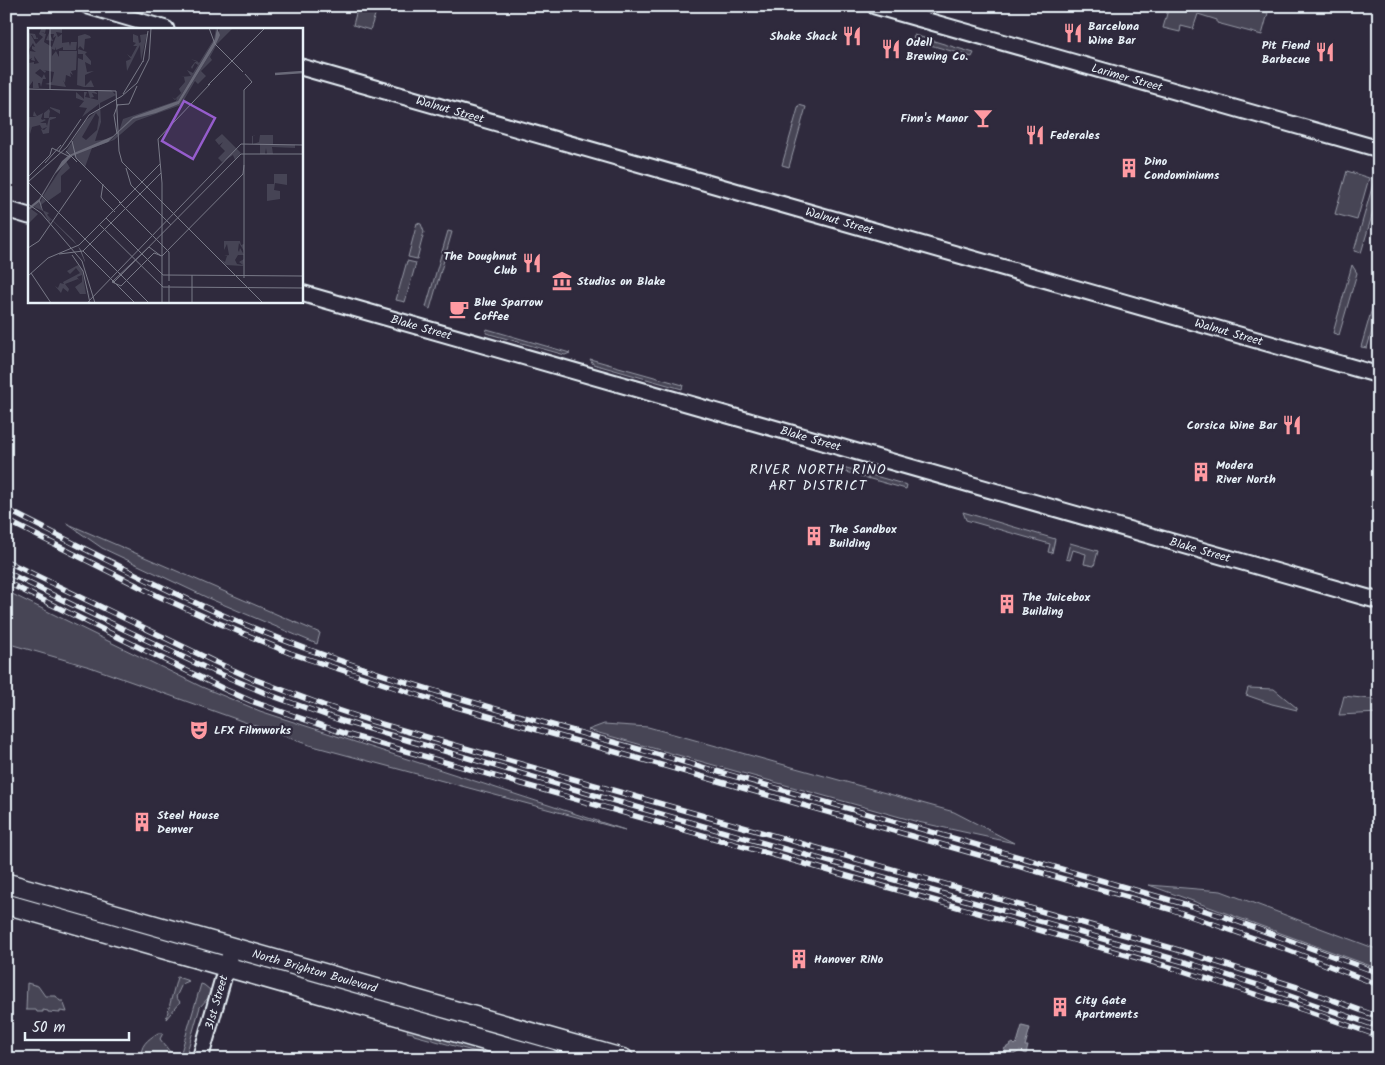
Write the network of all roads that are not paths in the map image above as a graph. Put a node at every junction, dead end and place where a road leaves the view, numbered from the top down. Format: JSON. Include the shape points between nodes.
{"nodes":[{"id":1,"x":88,"y":6,"type":"edge"},
{"id":2,"x":876,"y":6,"type":"edge"},
{"id":3,"x":163,"y":28,"type":"edge"},
{"id":4,"x":302,"y":67,"type":"edge"},
{"id":5,"x":1379,"y":150,"type":"edge"},
{"id":6,"x":6,"y":209,"type":"edge"},
{"id":7,"x":28,"y":216,"type":"edge"},
{"id":8,"x":302,"y":293,"type":"edge"},
{"id":9,"x":1379,"y":375,"type":"edge"},
{"id":10,"x":1379,"y":601,"type":"edge"},
{"id":11,"x":6,"y":883,"type":"edge"},
{"id":12,"x":6,"y":904,"type":"edge"},
{"id":13,"x":232,"y":947,"type":"junction"},
{"id":14,"x":227,"y":967,"type":"junction"},
{"id":15,"x":200,"y":1059,"type":"edge"},
{"id":16,"x":550,"y":1059,"type":"edge"},
{"id":17,"x":624,"y":1059,"type":"edge"}],
"edges":[{"from":1,"to":3,"type":"street"},
{"from":2,"to":5,"type":"street","name":"Larimer Street"},
{"from":4,"to":9,"type":"street","name":"Walnut Street"},
{"from":6,"to":7,"type":"street"},
{"from":8,"to":10,"type":"street","name":"Blake Street"},
{"from":11,"to":13,"type":"main road","name":"North Brighton Boulevard"},
{"from":12,"to":14,"type":"main road","name":"North Brighton Boulevard"},
{"from":13,"to":14,"type":"street","name":"31st Street"},
{"from":13,"to":17,"type":"main road","name":"North Brighton Boulevard"},
{"from":14,"to":15,"type":"street","name":"31st Street"},
{"from":14,"to":16,"type":"main road","name":"North Brighton Boulevard"}]}
